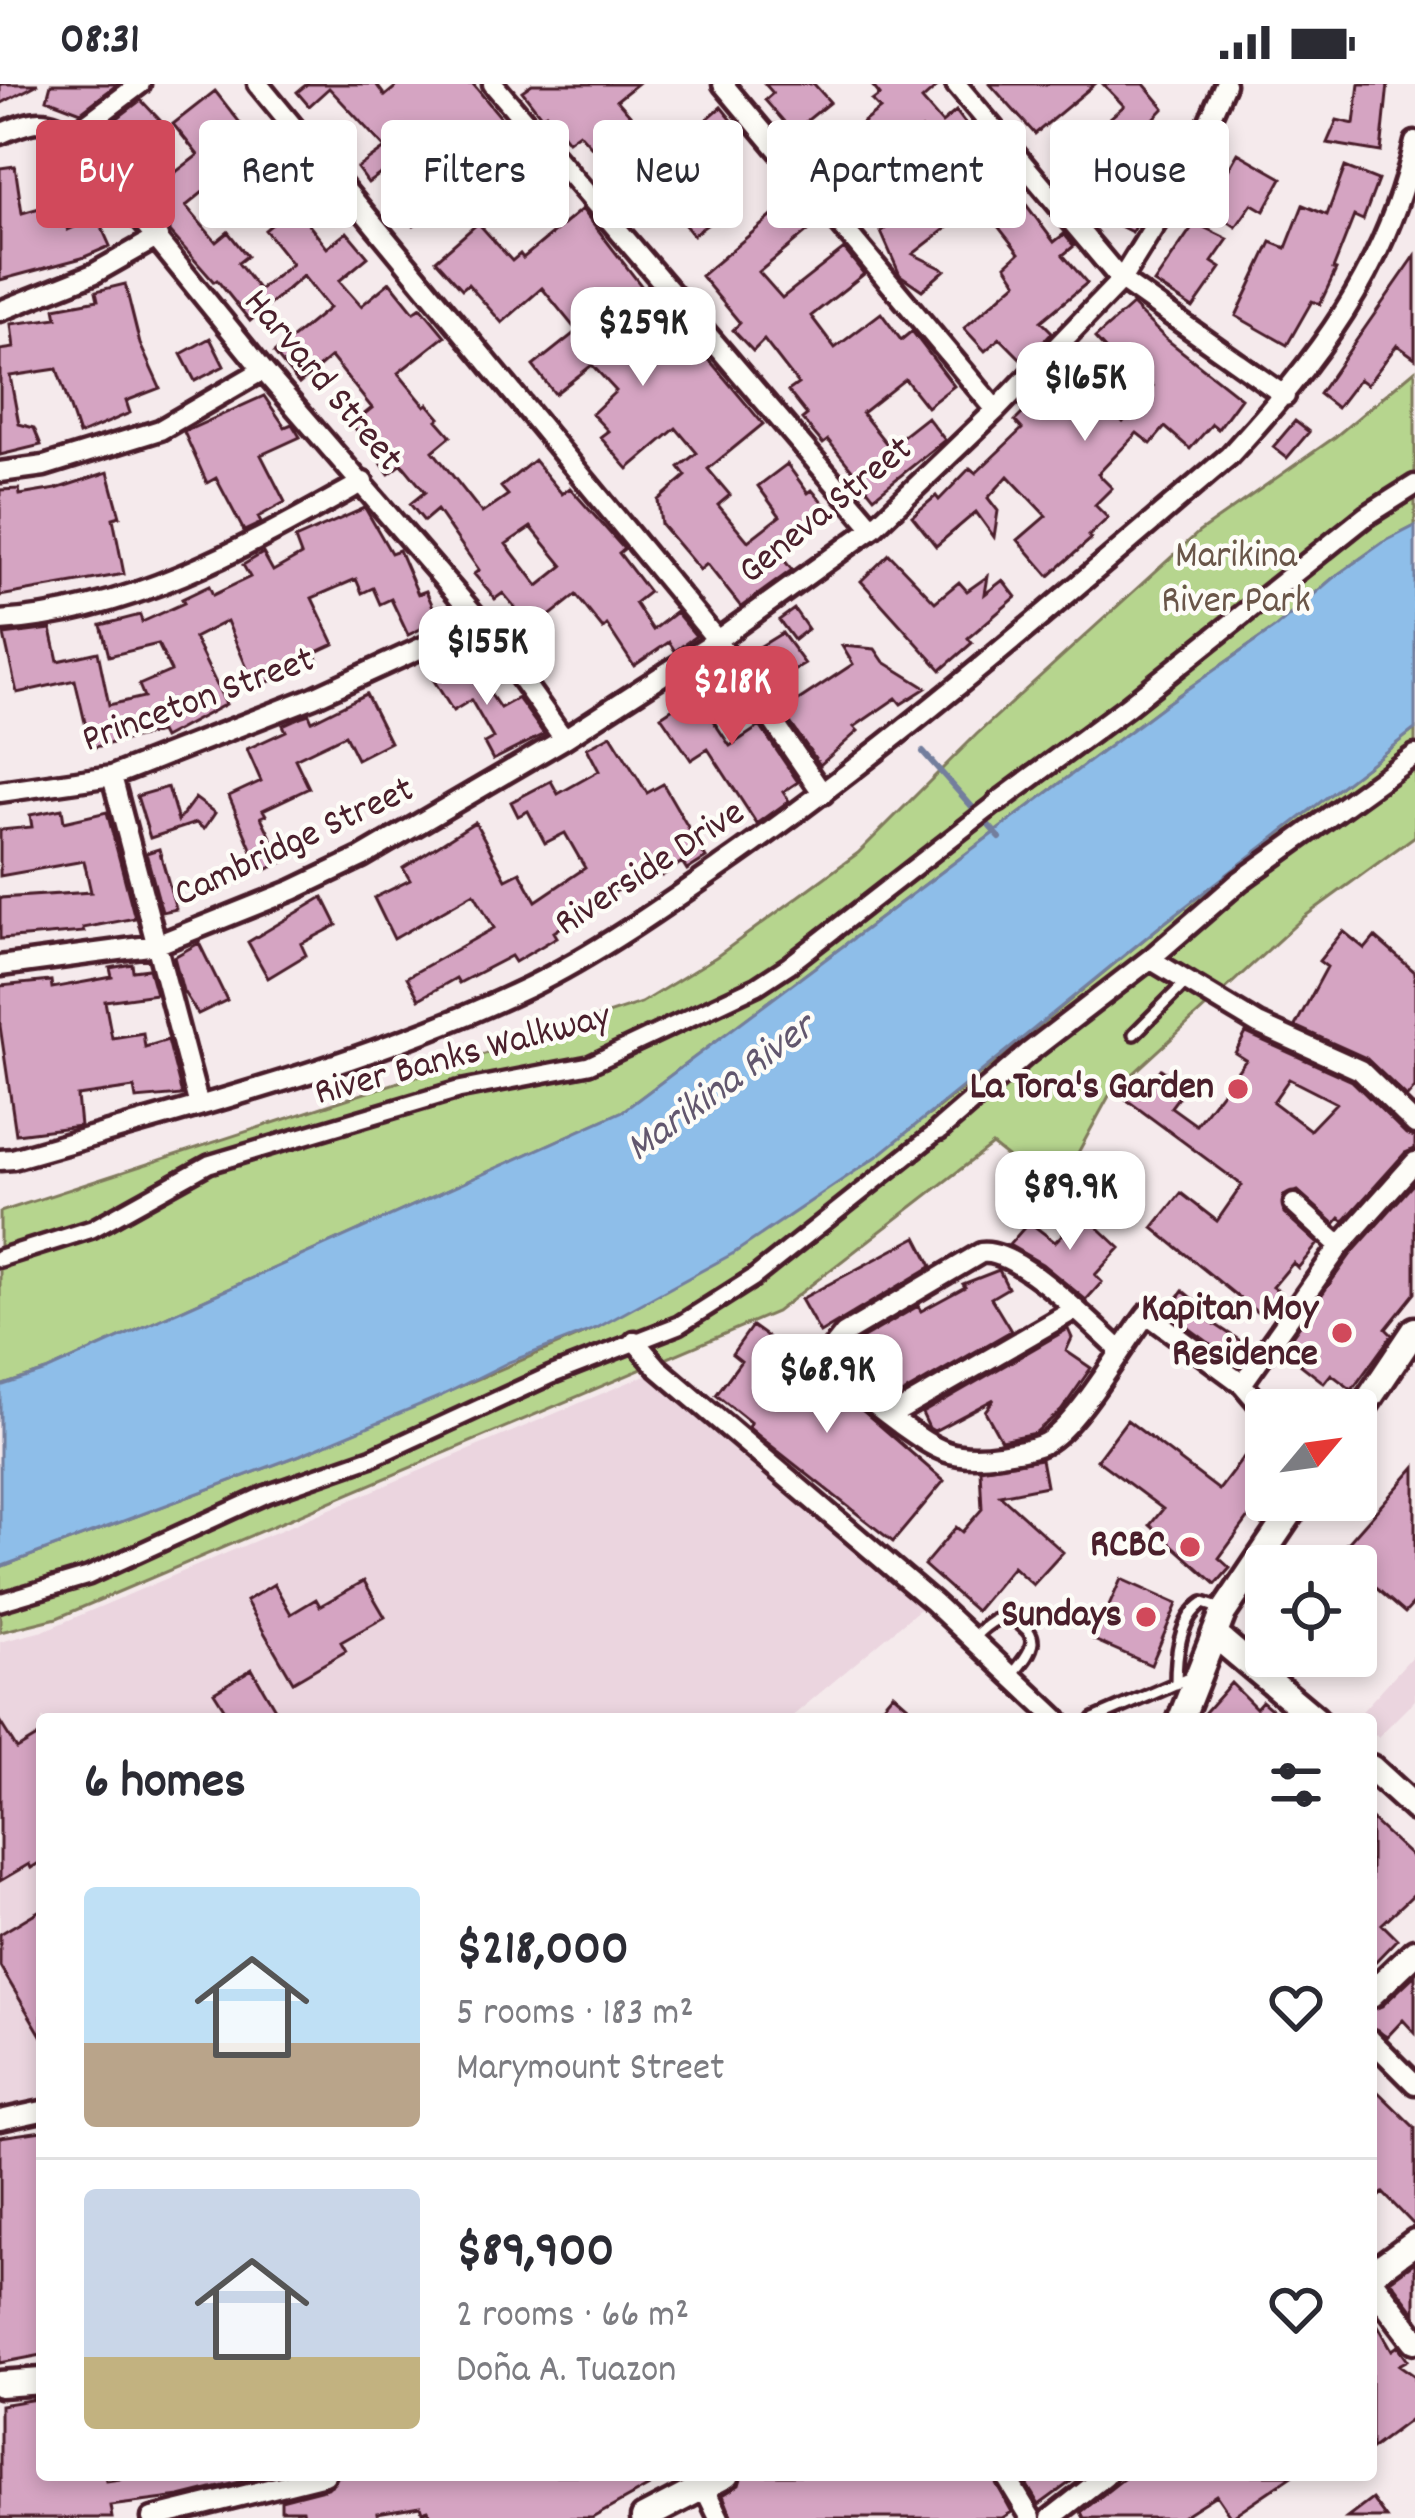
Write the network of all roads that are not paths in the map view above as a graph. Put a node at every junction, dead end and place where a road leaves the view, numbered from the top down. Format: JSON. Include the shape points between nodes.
{"nodes":[{"id":1,"x":140,"y":84,"type":"edge"},
{"id":2,"x":258,"y":84,"type":"edge"},
{"id":3,"x":493,"y":84,"type":"edge"},
{"id":4,"x":724,"y":84,"type":"edge"},
{"id":5,"x":956,"y":84,"type":"edge"},
{"id":6,"x":1225,"y":84,"type":"edge"},
{"id":7,"x":92,"y":120,"type":"edge"},
{"id":8,"x":36,"y":121,"type":"edge"},
{"id":9,"x":0,"y":134,"type":"edge"},
{"id":10,"x":1415,"y":142,"type":"edge"},
{"id":11,"x":150,"y":228,"type":"edge"},
{"id":12,"x":158,"y":237,"type":"junction"},
{"id":13,"x":1121,"y":280,"type":"junction"},
{"id":14,"x":0,"y":310,"type":"edge"},
{"id":15,"x":263,"y":370,"type":"junction"},
{"id":16,"x":1285,"y":396,"type":"junction"},
{"id":17,"x":996,"y":410,"type":"junction"},
{"id":18,"x":0,"y":472,"type":"edge"},
{"id":19,"x":363,"y":482,"type":"junction"},
{"id":20,"x":1415,"y":485,"type":"edge"},
{"id":21,"x":873,"y":528,"type":"junction"},
{"id":22,"x":0,"y":621,"type":"edge"},
{"id":23,"x":480,"y":621,"type":"junction"},
{"id":24,"x":717,"y":640,"type":"junction"},
{"id":25,"x":564,"y":739,"type":"junction"},
{"id":26,"x":1415,"y":754,"type":"edge"},
{"id":27,"x":112,"y":776,"type":"junction"},
{"id":28,"x":0,"y":792,"type":"edge"},
{"id":29,"x":824,"y":794,"type":"junction"},
{"id":30,"x":998,"y":802,"type":"joint"},
{"id":31,"x":156,"y":945,"type":"junction"},
{"id":32,"x":1150,"y":959,"type":"junction"},
{"id":33,"x":0,"y":966,"type":"edge"},
{"id":34,"x":1185,"y":983,"type":"junction"},
{"id":35,"x":1134,"y":1034,"type":"dead end"},
{"id":36,"x":199,"y":1106,"type":"junction"},
{"id":37,"x":1415,"y":1124,"type":"edge"},
{"id":38,"x":939,"y":1130,"type":"joint"},
{"id":39,"x":0,"y":1160,"type":"edge"},
{"id":40,"x":1415,"y":1162,"type":"edge"},
{"id":41,"x":1294,"y":1204,"type":"dead end"},
{"id":42,"x":1340,"y":1246,"type":"junction"},
{"id":43,"x":0,"y":1258,"type":"edge"},
{"id":44,"x":1075,"y":1310,"type":"junction"},
{"id":45,"x":1415,"y":1330,"type":"edge"},
{"id":46,"x":635,"y":1341,"type":"junction"},
{"id":47,"x":1121,"y":1351,"type":"junction"},
{"id":48,"x":1241,"y":1384,"type":"junction"},
{"id":49,"x":1245,"y":1389,"type":"edge"},
{"id":50,"x":1375,"y":1389,"type":"edge"},
{"id":51,"x":890,"y":1416,"type":"junction"},
{"id":52,"x":1285,"y":1521,"type":"edge"},
{"id":53,"x":0,"y":1602,"type":"edge"},
{"id":54,"x":1226,"y":1610,"type":"junction"},
{"id":55,"x":1215,"y":1635,"type":"junction"},
{"id":56,"x":972,"y":1640,"type":"junction"},
{"id":57,"x":1201,"y":1672,"type":"junction"},
{"id":58,"x":1011,"y":1676,"type":"junction"},
{"id":59,"x":1176,"y":1684,"type":"junction"},
{"id":60,"x":1051,"y":1713,"type":"edge"},
{"id":61,"x":1108,"y":1713,"type":"edge"},
{"id":62,"x":1184,"y":1713,"type":"edge"},
{"id":63,"x":1308,"y":1713,"type":"edge"},
{"id":64,"x":1377,"y":1773,"type":"edge"},
{"id":65,"x":1415,"y":1808,"type":"edge"},
{"id":66,"x":1415,"y":1952,"type":"edge"},
{"id":67,"x":1377,"y":1988,"type":"edge"},
{"id":68,"x":1377,"y":2046,"type":"edge"},
{"id":69,"x":1414,"y":2082,"type":"edge"},
{"id":70,"x":36,"y":2112,"type":"edge"},
{"id":71,"x":0,"y":2120,"type":"edge"},
{"id":72,"x":1415,"y":2242,"type":"edge"},
{"id":73,"x":1377,"y":2273,"type":"edge"},
{"id":74,"x":1377,"y":2286,"type":"edge"},
{"id":75,"x":1415,"y":2340,"type":"edge"},
{"id":76,"x":36,"y":2381,"type":"edge"},
{"id":77,"x":0,"y":2384,"type":"edge"},
{"id":78,"x":301,"y":2481,"type":"edge"},
{"id":79,"x":707,"y":2481,"type":"edge"},
{"id":80,"x":710,"y":2481,"type":"edge"},
{"id":81,"x":1009,"y":2481,"type":"edge"},
{"id":82,"x":1098,"y":2481,"type":"edge"},
{"id":83,"x":152,"y":2518,"type":"edge"},
{"id":84,"x":644,"y":2518,"type":"edge"},
{"id":85,"x":719,"y":2518,"type":"edge"},
{"id":86,"x":1031,"y":2518,"type":"edge"},
{"id":87,"x":1051,"y":2518,"type":"edge"}],
"edges":[{"from":1,"to":7,"type":"street"},
{"from":2,"to":24,"type":"street"},
{"from":3,"to":21,"type":"street"},
{"from":4,"to":17,"type":"street"},
{"from":5,"to":13,"type":"street"},
{"from":6,"to":13,"type":"street","name":"Geneva Street","via":[[1184,178]]},
{"from":8,"to":9,"type":"street"},
{"from":10,"to":16,"type":"street","name":"Riverside Drive","via":[[1380,252],[1334,334]]},
{"from":11,"to":12,"type":"street","name":"Harvard Street"},
{"from":12,"to":14,"type":"street","via":[[93,274]]},
{"from":12,"to":15,"type":"street","name":"Harvard Street"},
{"from":13,"to":16,"type":"street"},
{"from":13,"to":17,"type":"street","name":"Geneva Street"},
{"from":15,"to":18,"type":"street","via":[[160,430]]},
{"from":15,"to":19,"type":"street","name":"Harvard Street"},
{"from":16,"to":29,"type":"street","name":"Riverside Drive","via":[[1229,456]]},
{"from":17,"to":21,"type":"street","name":"Geneva Street"},
{"from":19,"to":22,"type":"street","via":[[237,552],[143,591]]},
{"from":19,"to":23,"type":"street","name":"Harvard Street"},
{"from":20,"to":30,"type":"street"},
{"from":21,"to":24,"type":"street","name":"Geneva Street"},
{"from":23,"to":25,"type":"street","name":"Harvard Street"},
{"from":23,"to":27,"type":"street","name":"Princeton Street"},
{"from":24,"to":25,"type":"street","name":"Cambridge Street"},
{"from":24,"to":29,"type":"street"},
{"from":25,"to":31,"type":"street","name":"Cambridge Street","via":[[362,857]]},
{"from":26,"to":32,"type":"street","via":[[1240,881]]},
{"from":27,"to":28,"type":"street","name":"Princeton Street"},
{"from":27,"to":31,"type":"street"},
{"from":29,"to":36,"type":"street","name":"Riverside Drive","via":[[535,984]]},
{"from":30,"to":43,"type":"street","name":"River Banks Walkway","via":[[789,964],[664,1032],[589,1065],[458,1090],[209,1164],[92,1229]]},
{"from":31,"to":33,"type":"street","name":"Cambridge Street"},
{"from":31,"to":36,"type":"street"},
{"from":32,"to":34,"type":"street"},
{"from":32,"to":38,"type":"street"},
{"from":34,"to":35,"type":"lane"},
{"from":34,"to":37,"type":"street","via":[[1360,1070]]},
{"from":36,"to":39,"type":"street","name":"Riverside Drive"},
{"from":38,"to":46,"type":"street","via":[[752,1278],[680,1325]]},
{"from":40,"to":42,"type":"street"},
{"from":41,"to":42,"type":"street"},
{"from":42,"to":48,"type":"street"},
{"from":44,"to":47,"type":"street"},
{"from":44,"to":51,"type":"street"},
{"from":44,"to":51,"type":"street","via":[[1019,1265],[981,1253],[831,1348],[845,1378]]},
{"from":45,"to":50,"type":"street"},
{"from":46,"to":53,"type":"street","via":[[88,1576]]},
{"from":46,"to":56,"type":"street"},
{"from":47,"to":48,"type":"street","via":[[1147,1314]]},
{"from":47,"to":51,"type":"street","via":[[1062,1430],[1024,1450],[959,1457]]},
{"from":48,"to":49,"type":"street"},
{"from":52,"to":54,"type":"street"},
{"from":54,"to":55,"type":"street"},
{"from":54,"to":59,"type":"lane","via":[[1203,1604],[1192,1611]]},
{"from":55,"to":57,"type":"street"},
{"from":55,"to":63,"type":"street"},
{"from":56,"to":58,"type":"street"},
{"from":56,"to":58,"type":"lane","via":[[998,1617],[1024,1627],[1032,1646]]},
{"from":57,"to":59,"type":"lane"},
{"from":57,"to":62,"type":"street"},
{"from":58,"to":60,"type":"street"},
{"from":59,"to":61,"type":"lane"},
{"from":64,"to":65,"type":"street"},
{"from":66,"to":67,"type":"street"},
{"from":68,"to":69,"type":"street"},
{"from":70,"to":71,"type":"street"},
{"from":72,"to":73,"type":"street"},
{"from":74,"to":75,"type":"street"},
{"from":76,"to":77,"type":"street"},
{"from":78,"to":83,"type":"street"},
{"from":79,"to":84,"type":"street"},
{"from":80,"to":85,"type":"street"},
{"from":81,"to":86,"type":"street"},
{"from":82,"to":87,"type":"street"}]}
